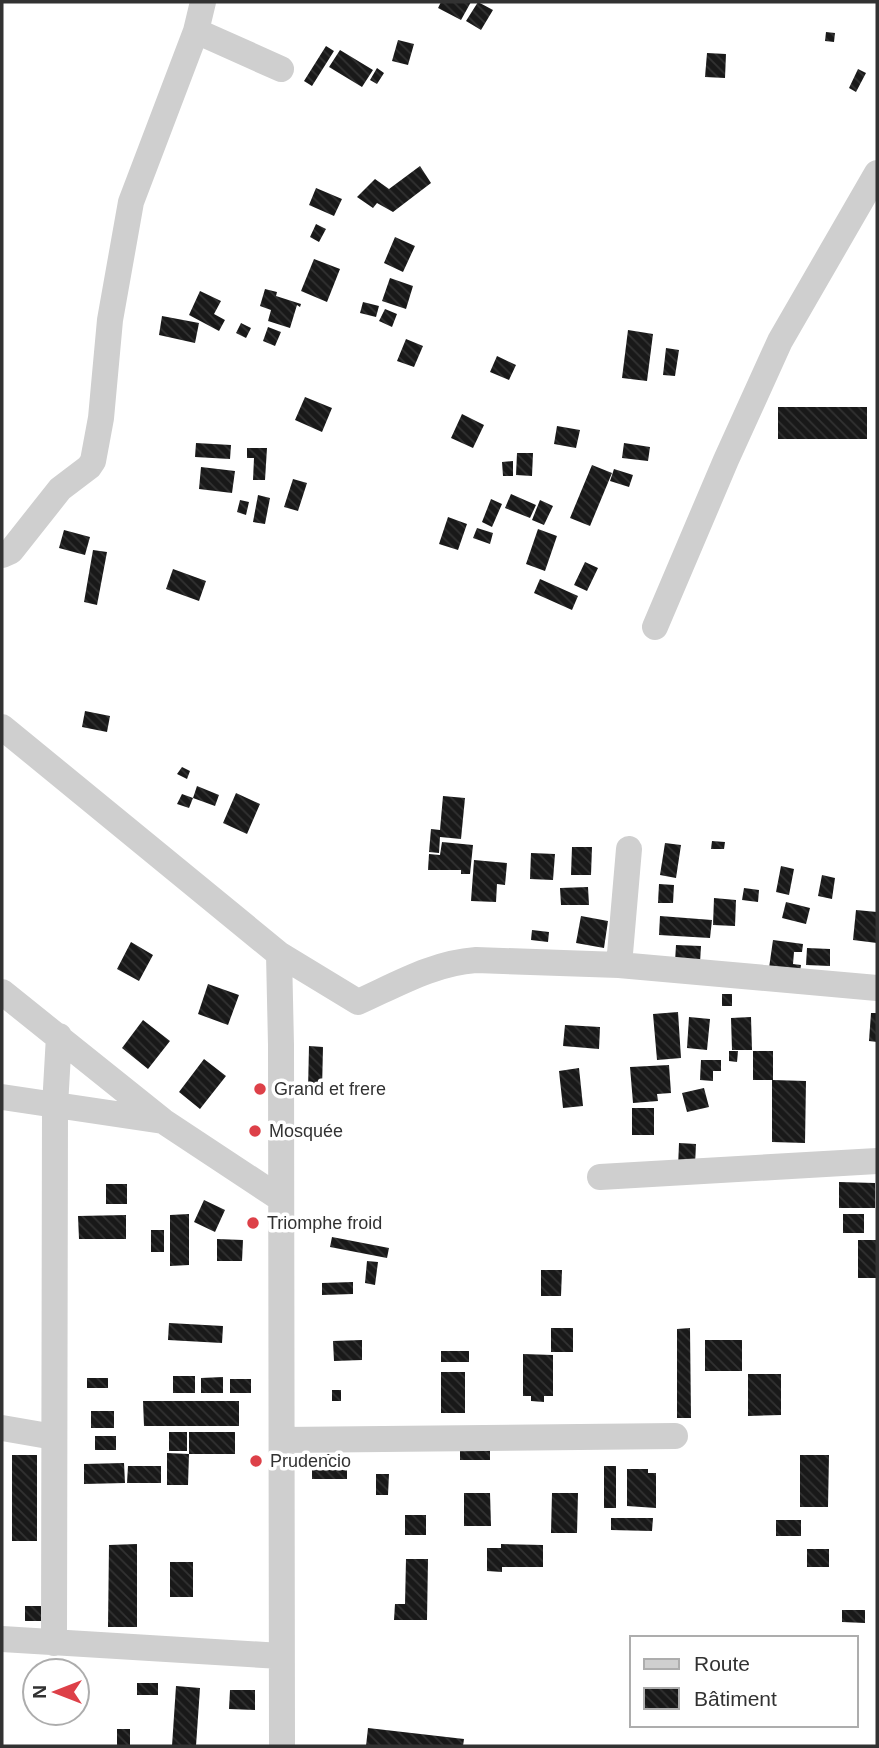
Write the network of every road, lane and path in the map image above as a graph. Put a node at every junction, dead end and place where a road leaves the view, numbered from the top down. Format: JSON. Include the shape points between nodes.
{"nodes":[{"id":1,"x":203,"y":2,"type":"edge"},
{"id":2,"x":196,"y":32,"type":"junction"},
{"id":3,"x":281,"y":69,"type":"dead end"},
{"id":4,"x":877,"y":173,"type":"edge"},
{"id":5,"x":2,"y":555,"type":"edge"},
{"id":6,"x":655,"y":627,"type":"dead end"},
{"id":7,"x":2,"y":727,"type":"edge"},
{"id":8,"x":629,"y":849,"type":"dead end"},
{"id":9,"x":279,"y":954,"type":"junction"},
{"id":10,"x":619,"y":965,"type":"junction"},
{"id":11,"x":877,"y":988,"type":"edge"},
{"id":12,"x":2,"y":992,"type":"edge"},
{"id":13,"x":59,"y":1036,"type":"junction"},
{"id":14,"x":2,"y":1097,"type":"edge"},
{"id":15,"x":55,"y":1106,"type":"junction"},
{"id":16,"x":163,"y":1121,"type":"junction"},
{"id":17,"x":877,"y":1160,"type":"edge"},
{"id":18,"x":600,"y":1177,"type":"dead end"},
{"id":19,"x":282,"y":1199,"type":"junction"},
{"id":20,"x":2,"y":1428,"type":"edge"},
{"id":21,"x":675,"y":1436,"type":"dead end"},
{"id":22,"x":54,"y":1437,"type":"junction"},
{"id":23,"x":282,"y":1440,"type":"junction"},
{"id":24,"x":2,"y":1639,"type":"edge"},
{"id":25,"x":54,"y":1643,"type":"junction"},
{"id":26,"x":281,"y":1656,"type":"junction"},
{"id":27,"x":282,"y":1746,"type":"edge"}],
"edges":[{"from":1,"to":2,"type":"street"},
{"from":2,"to":3,"type":"street"},
{"from":2,"to":5,"type":"street","via":[[131,202],[110,320],[93,461],[60,489],[11,551]]},
{"from":4,"to":6,"type":"street","via":[[780,341]]},
{"from":7,"to":9,"type":"street"},
{"from":8,"to":10,"type":"street"},
{"from":9,"to":10,"type":"street","via":[[358,1002],[456,961]]},
{"from":9,"to":19,"type":"street"},
{"from":10,"to":11,"type":"street"},
{"from":12,"to":13,"type":"street"},
{"from":13,"to":15,"type":"street"},
{"from":13,"to":16,"type":"street"},
{"from":14,"to":15,"type":"street"},
{"from":15,"to":16,"type":"street"},
{"from":15,"to":22,"type":"street"},
{"from":16,"to":19,"type":"street"},
{"from":17,"to":18,"type":"street"},
{"from":19,"to":23,"type":"street"},
{"from":20,"to":22,"type":"street"},
{"from":21,"to":23,"type":"street"},
{"from":22,"to":25,"type":"street"},
{"from":23,"to":26,"type":"street"},
{"from":24,"to":25,"type":"street"},
{"from":25,"to":26,"type":"street"},
{"from":26,"to":27,"type":"street"}]}
